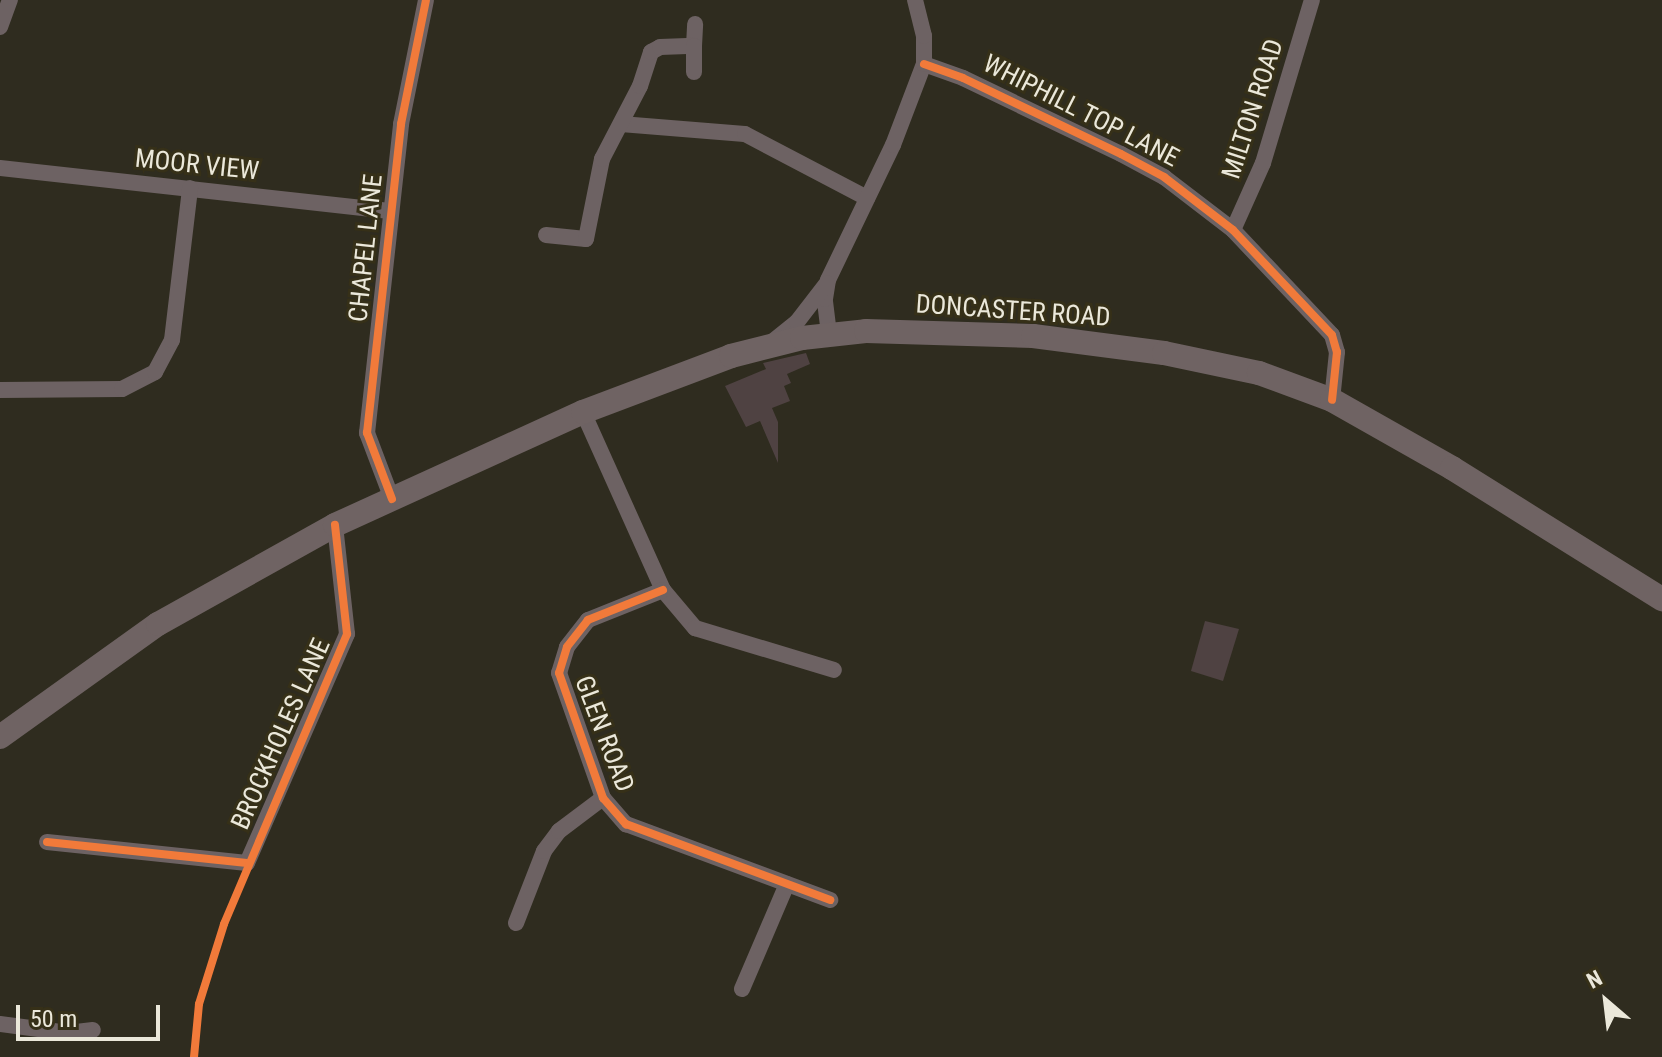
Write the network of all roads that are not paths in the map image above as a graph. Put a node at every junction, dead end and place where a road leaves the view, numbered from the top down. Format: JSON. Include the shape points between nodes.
{"nodes":[{"id":1,"x":10,"y":0,"type":"edge"},
{"id":2,"x":426,"y":0,"type":"edge"},
{"id":3,"x":915,"y":0,"type":"edge"},
{"id":4,"x":1312,"y":0,"type":"edge"},
{"id":5,"x":695,"y":24,"type":"dead end"},
{"id":6,"x":0,"y":27,"type":"edge"},
{"id":7,"x":694,"y":46,"type":"junction"},
{"id":8,"x":924,"y":64,"type":"junction"},
{"id":9,"x":694,"y":72,"type":"dead end"},
{"id":10,"x":621,"y":124,"type":"junction"},
{"id":11,"x":0,"y":168,"type":"edge"},
{"id":12,"x":190,"y":188,"type":"junction"},
{"id":13,"x":867,"y":198,"type":"junction"},
{"id":14,"x":390,"y":211,"type":"junction"},
{"id":15,"x":1233,"y":230,"type":"junction"},
{"id":16,"x":546,"y":235,"type":"dead end"},
{"id":17,"x":828,"y":281,"type":"junction"},
{"id":18,"x":829,"y":334,"type":"junction"},
{"id":19,"x":768,"y":346,"type":"junction"},
{"id":20,"x":0,"y":390,"type":"edge"},
{"id":21,"x":1332,"y":400,"type":"junction"},
{"id":22,"x":583,"y":412,"type":"junction"},
{"id":23,"x":392,"y":499,"type":"junction"},
{"id":24,"x":335,"y":525,"type":"junction"},
{"id":25,"x":663,"y":590,"type":"junction"},
{"id":26,"x":1662,"y":599,"type":"edge"},
{"id":27,"x":834,"y":670,"type":"dead end"},
{"id":28,"x":0,"y":737,"type":"edge"},
{"id":29,"x":603,"y":798,"type":"junction"},
{"id":30,"x":47,"y":842,"type":"dead end"},
{"id":31,"x":787,"y":884,"type":"junction"},
{"id":32,"x":830,"y":900,"type":"dead end"},
{"id":33,"x":516,"y":923,"type":"dead end"},
{"id":34,"x":742,"y":989,"type":"dead end"},
{"id":35,"x":0,"y":1024,"type":"edge"},
{"id":36,"x":93,"y":1030,"type":"dead end"}],
"edges":[{"from":1,"to":6,"type":"street"},
{"from":2,"to":14,"type":"street","name":"CHAPEL LANE"},
{"from":3,"to":8,"type":"street"},
{"from":4,"to":15,"type":"street","name":"MILTON ROAD","via":[[1263,163]]},
{"from":5,"to":7,"type":"street"},
{"from":7,"to":9,"type":"street"},
{"from":7,"to":10,"type":"street","via":[[651,52]]},
{"from":8,"to":13,"type":"street"},
{"from":8,"to":15,"type":"street","name":"WHIPHILL TOP LANE","via":[[1164,177]]},
{"from":10,"to":13,"type":"street","via":[[745,134]]},
{"from":10,"to":16,"type":"street","via":[[597,175],[585,246]]},
{"from":11,"to":12,"type":"street","name":"MOOR VIEW"},
{"from":12,"to":14,"type":"street","name":"MOOR VIEW"},
{"from":12,"to":20,"type":"street","via":[[172,340],[155,372],[122,389]]},
{"from":13,"to":17,"type":"street"},
{"from":14,"to":23,"type":"street","name":"CHAPEL LANE","via":[[367,433]]},
{"from":15,"to":21,"type":"street","name":"WHIPHILL TOP LANE","via":[[1332,335],[1337,352]]},
{"from":17,"to":18,"type":"street"},
{"from":17,"to":19,"type":"street","via":[[797,322]]},
{"from":18,"to":19,"type":"main road","name":"DONCASTER ROAD"},
{"from":18,"to":21,"type":"main road","name":"DONCASTER ROAD","via":[[918,331],[1108,345],[1259,373]]},
{"from":19,"to":22,"type":"main road","name":"DONCASTER ROAD"},
{"from":21,"to":26,"type":"main road","name":"DONCASTER ROAD"},
{"from":22,"to":23,"type":"main road","name":"DONCASTER ROAD"},
{"from":22,"to":25,"type":"street"},
{"from":23,"to":24,"type":"main road","name":"DONCASTER ROAD"},
{"from":24,"to":28,"type":"main road","name":"DONCASTER ROAD","via":[[158,624]]},
{"from":24,"to":30,"type":"street","name":"BROCKHOLES LANE","via":[[347,634],[247,863]]},
{"from":25,"to":27,"type":"street","via":[[695,628]]},
{"from":25,"to":29,"type":"street","name":"GLEN ROAD","via":[[588,620],[567,647],[559,673]]},
{"from":29,"to":31,"type":"street","name":"GLEN ROAD","via":[[626,824]]},
{"from":29,"to":33,"type":"street","via":[[559,831],[544,851]]},
{"from":31,"to":32,"type":"street","name":"GLEN ROAD"},
{"from":31,"to":34,"type":"street"},
{"from":35,"to":36,"type":"street","via":[[68,1033]]}]}
